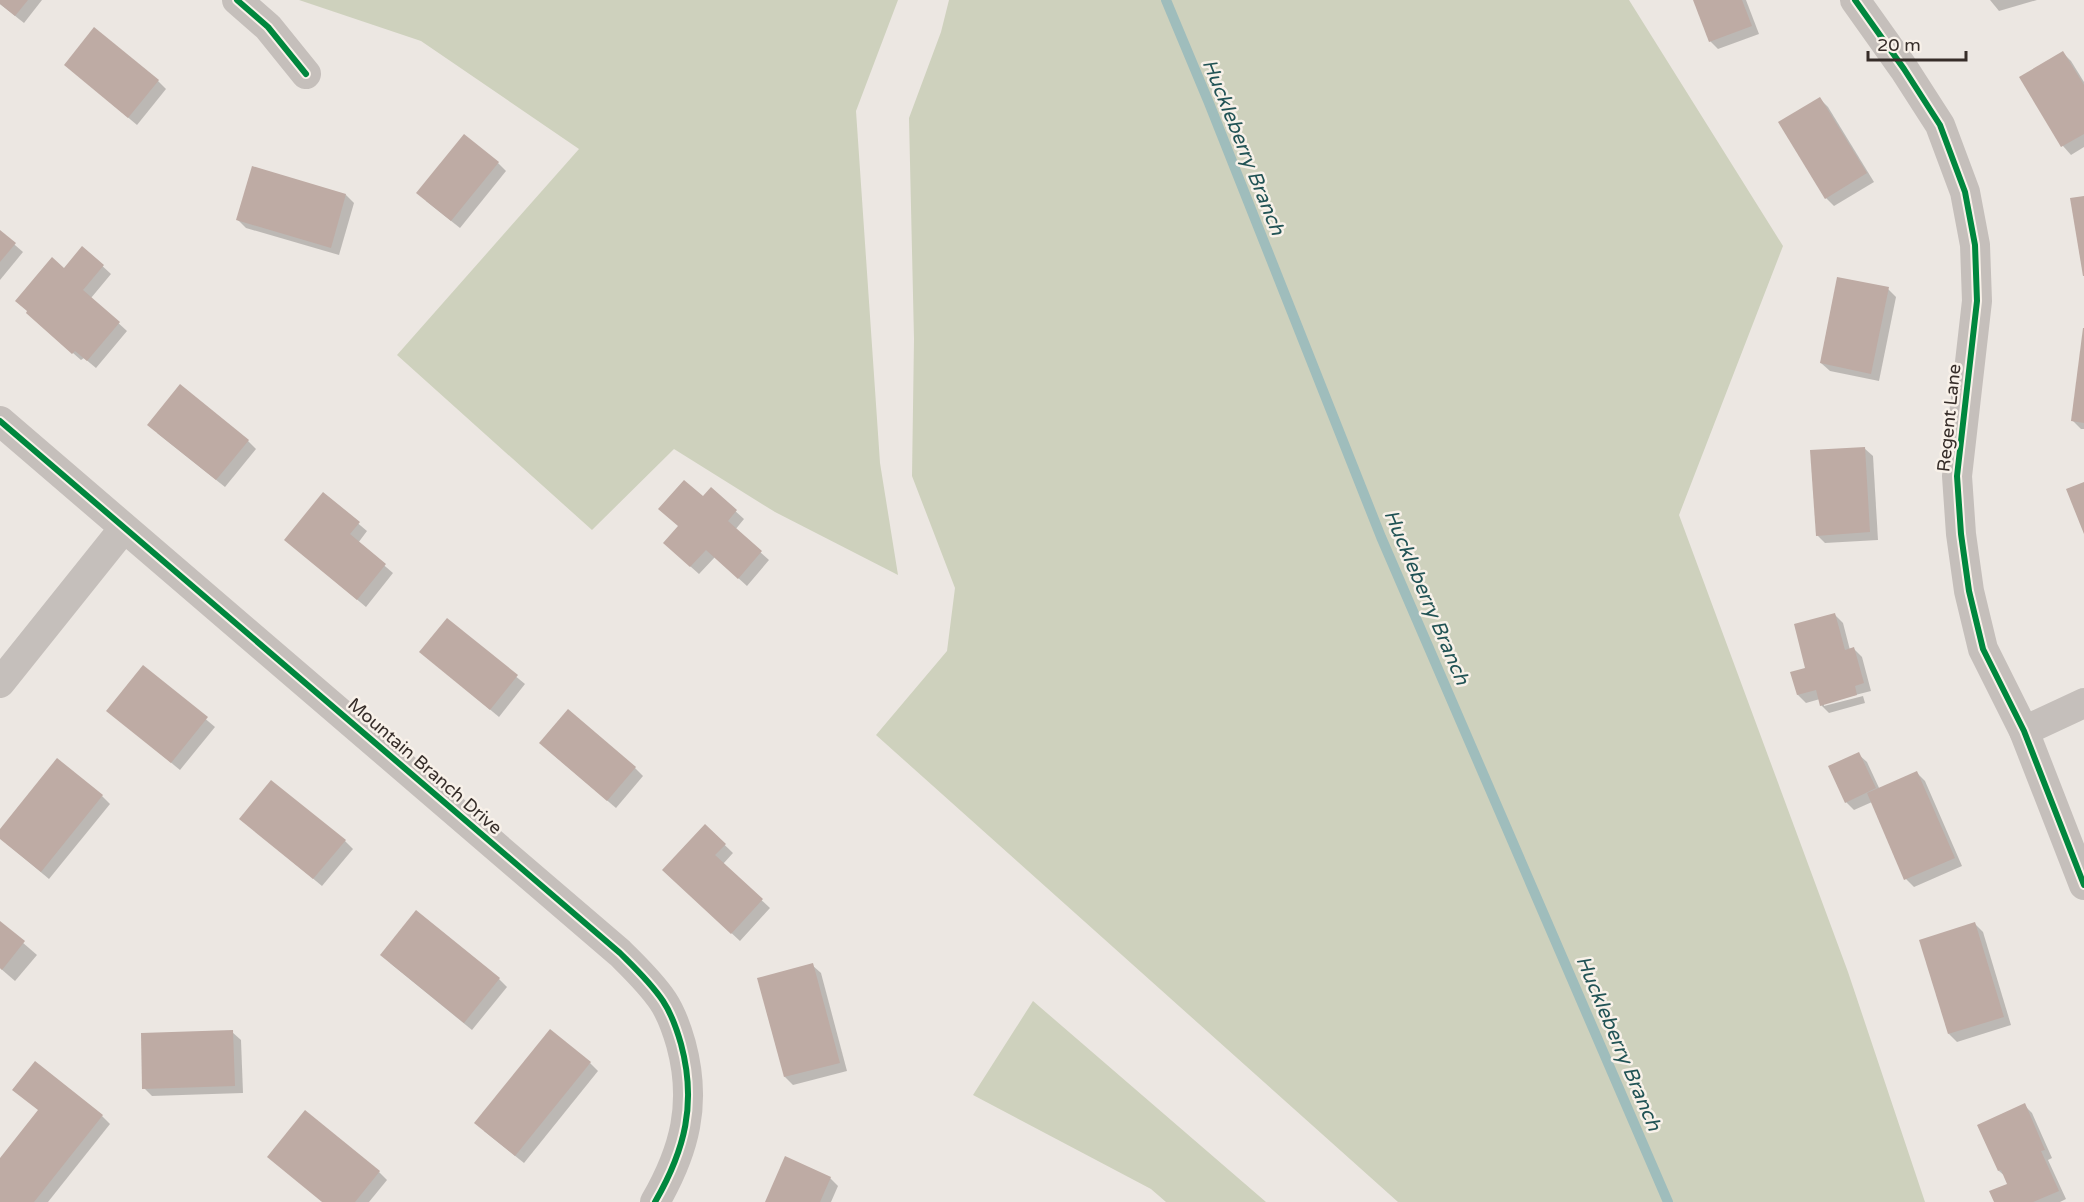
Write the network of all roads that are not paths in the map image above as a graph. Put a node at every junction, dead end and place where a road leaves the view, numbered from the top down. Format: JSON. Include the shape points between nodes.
{"nodes":[{"id":1,"x":237,"y":0,"type":"edge"},
{"id":2,"x":1855,"y":0,"type":"edge"},
{"id":3,"x":306,"y":74,"type":"dead end"},
{"id":4,"x":0,"y":421,"type":"edge"},
{"id":5,"x":124,"y":528,"type":"junction"},
{"id":6,"x":0,"y":683,"type":"edge"},
{"id":7,"x":2084,"y":703,"type":"edge"},
{"id":8,"x":2024,"y":731,"type":"junction"},
{"id":9,"x":2084,"y":885,"type":"edge"},
{"id":10,"x":655,"y":1202,"type":"edge"}],
"edges":[{"from":1,"to":3,"type":"street","via":[[268,27]]},
{"from":2,"to":8,"type":"street","name":"Regent Lane","via":[[1940,125],[1965,192],[1975,244],[1977,301],[1957,476],[1961,534],[1983,649]]},
{"from":4,"to":5,"type":"street","name":"Mountain Branch Drive"},
{"from":5,"to":6,"type":"street"},
{"from":5,"to":10,"type":"street","name":"Mountain Branch Drive","via":[[649,981],[678,1034],[689,1093],[681,1148]]},
{"from":7,"to":8,"type":"street"},
{"from":8,"to":9,"type":"street","name":"Regent Lane"}]}
